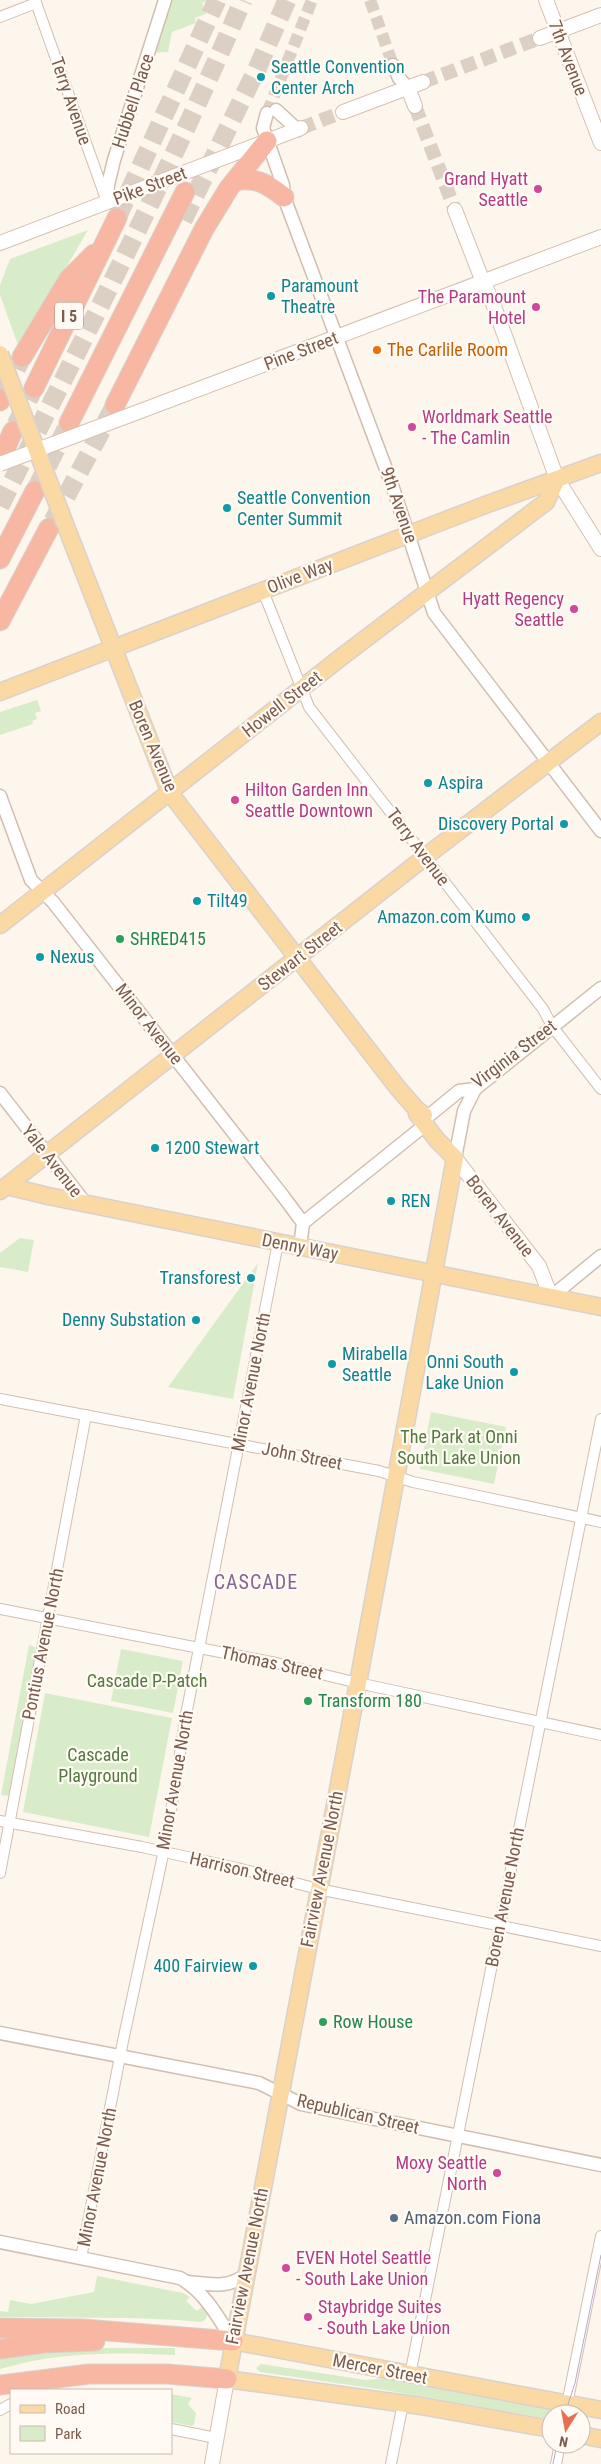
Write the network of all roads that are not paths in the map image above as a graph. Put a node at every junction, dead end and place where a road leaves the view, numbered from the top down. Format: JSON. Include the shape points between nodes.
{"nodes":[{"id":1,"x":165,"y":0,"type":"edge"},
{"id":2,"x":546,"y":0,"type":"edge"},
{"id":3,"x":36,"y":2,"type":"edge"},
{"id":4,"x":601,"y":15,"type":"edge"},
{"id":5,"x":0,"y":17,"type":"edge"},
{"id":6,"x":558,"y":31,"type":"junction"},
{"id":7,"x":540,"y":38,"type":"tunnel mouth"},
{"id":8,"x":393,"y":65,"type":"tunnel mouth"},
{"id":9,"x":423,"y":82,"type":"tunnel mouth"},
{"id":10,"x":408,"y":88,"type":"junction"},
{"id":11,"x":415,"y":106,"type":"tunnel mouth"},
{"id":12,"x":343,"y":112,"type":"tunnel mouth"},
{"id":13,"x":299,"y":129,"type":"joint"},
{"id":14,"x":267,"y":141,"type":"junction"},
{"id":15,"x":601,"y":143,"type":"edge"},
{"id":16,"x":235,"y":180,"type":"junction"},
{"id":17,"x":185,"y":192,"type":"dead end"},
{"id":18,"x":284,"y":197,"type":"junction"},
{"id":19,"x":112,"y":210,"type":"junction"},
{"id":20,"x":455,"y":210,"type":"tunnel mouth"},
{"id":21,"x":184,"y":220,"type":"tunnel mouth"},
{"id":22,"x":601,"y":236,"type":"edge"},
{"id":23,"x":0,"y":243,"type":"edge"},
{"id":24,"x":104,"y":244,"type":"junction"},
{"id":25,"x":155,"y":252,"type":"junction"},
{"id":26,"x":482,"y":282,"type":"junction"},
{"id":27,"x":338,"y":337,"type":"junction"},
{"id":28,"x":0,"y":354,"type":"edge"},
{"id":29,"x":22,"y":357,"type":"tunnel mouth"},
{"id":30,"x":34,"y":388,"type":"tunnel mouth"},
{"id":31,"x":115,"y":405,"type":"tunnel mouth"},
{"id":32,"x":69,"y":422,"type":"tunnel mouth"},
{"id":33,"x":6,"y":447,"type":"edge"},
{"id":34,"x":36,"y":450,"type":"junction"},
{"id":35,"x":601,"y":463,"type":"edge"},
{"id":36,"x":557,"y":479,"type":"junction"},
{"id":37,"x":35,"y":491,"type":"tunnel mouth"},
{"id":38,"x":49,"y":528,"type":"tunnel mouth"},
{"id":39,"x":409,"y":534,"type":"junction"},
{"id":40,"x":601,"y":548,"type":"edge"},
{"id":41,"x":0,"y":559,"type":"edge"},
{"id":42,"x":263,"y":591,"type":"junction"},
{"id":43,"x":427,"y":592,"type":"junction"},
{"id":44,"x":0,"y":620,"type":"edge"},
{"id":45,"x":112,"y":648,"type":"junction"},
{"id":46,"x":301,"y":689,"type":"junction"},
{"id":47,"x":0,"y":692,"type":"edge"},
{"id":48,"x":601,"y":722,"type":"edge"},
{"id":49,"x":549,"y":762,"type":"junction"},
{"id":50,"x":170,"y":792,"type":"junction"},
{"id":51,"x":0,"y":796,"type":"edge"},
{"id":52,"x":601,"y":831,"type":"edge"},
{"id":53,"x":425,"y":857,"type":"junction"},
{"id":54,"x":43,"y":892,"type":"junction"},
{"id":55,"x":0,"y":925,"type":"edge"},
{"id":56,"x":297,"y":958,"type":"junction"},
{"id":57,"x":601,"y":988,"type":"edge"},
{"id":58,"x":552,"y":1026,"type":"junction"},
{"id":59,"x":174,"y":1055,"type":"junction"},
{"id":60,"x":474,"y":1089,"type":"junction"},
{"id":61,"x":601,"y":1089,"type":"edge"},
{"id":62,"x":0,"y":1093,"type":"edge"},
{"id":63,"x":423,"y":1118,"type":"junction"},
{"id":64,"x":47,"y":1155,"type":"junction"},
{"id":65,"x":455,"y":1158,"type":"junction"},
{"id":66,"x":2,"y":1187,"type":"edge"},
{"id":67,"x":86,"y":1204,"type":"junction"},
{"id":68,"x":303,"y":1223,"type":"junction"},
{"id":69,"x":278,"y":1243,"type":"junction"},
{"id":70,"x":300,"y":1247,"type":"junction"},
{"id":71,"x":601,"y":1256,"type":"edge"},
{"id":72,"x":433,"y":1273,"type":"junction"},
{"id":73,"x":551,"y":1297,"type":"junction"},
{"id":74,"x":601,"y":1306,"type":"edge"},
{"id":75,"x":0,"y":1399,"type":"edge"},
{"id":76,"x":86,"y":1415,"type":"junction"},
{"id":77,"x":601,"y":1419,"type":"edge"},
{"id":78,"x":239,"y":1444,"type":"junction"},
{"id":79,"x":396,"y":1477,"type":"junction"},
{"id":80,"x":580,"y":1518,"type":"junction"},
{"id":81,"x":601,"y":1522,"type":"edge"},
{"id":82,"x":0,"y":1609,"type":"edge"},
{"id":83,"x":47,"y":1618,"type":"junction"},
{"id":84,"x":199,"y":1648,"type":"junction"},
{"id":85,"x":358,"y":1683,"type":"junction"},
{"id":86,"x":540,"y":1721,"type":"junction"},
{"id":87,"x":601,"y":1735,"type":"edge"},
{"id":88,"x":5,"y":1822,"type":"edge"},
{"id":89,"x":162,"y":1852,"type":"junction"},
{"id":90,"x":0,"y":1873,"type":"edge"},
{"id":91,"x":318,"y":1889,"type":"junction"},
{"id":92,"x":500,"y":1925,"type":"junction"},
{"id":93,"x":601,"y":1946,"type":"edge"},
{"id":94,"x":0,"y":2033,"type":"edge"},
{"id":95,"x":120,"y":2056,"type":"junction"},
{"id":96,"x":279,"y":2093,"type":"junction"},
{"id":97,"x":458,"y":2136,"type":"junction"},
{"id":98,"x":601,"y":2165,"type":"edge"},
{"id":99,"x":601,"y":2236,"type":"edge"},
{"id":100,"x":0,"y":2242,"type":"edge"},
{"id":101,"x":82,"y":2258,"type":"junction"},
{"id":102,"x":245,"y":2275,"type":"junction"},
{"id":103,"x":188,"y":2282,"type":"junction"},
{"id":104,"x":0,"y":2328,"type":"edge"},
{"id":105,"x":146,"y":2333,"type":"junction"},
{"id":106,"x":233,"y":2342,"type":"junction"},
{"id":107,"x":0,"y":2349,"type":"edge"},
{"id":108,"x":410,"y":2375,"type":"junction"},
{"id":109,"x":227,"y":2379,"type":"junction"},
{"id":110,"x":0,"y":2385,"type":"edge"},
{"id":111,"x":403,"y":2403,"type":"junction"},
{"id":112,"x":544,"y":2404,"type":"edge"},
{"id":113,"x":568,"y":2404,"type":"edge"},
{"id":114,"x":541,"y":2427,"type":"edge"},
{"id":115,"x":172,"y":2429,"type":"edge"},
{"id":116,"x":216,"y":2438,"type":"junction"},
{"id":117,"x":212,"y":2464,"type":"edge"},
{"id":118,"x":391,"y":2464,"type":"edge"}],
"edges":[{"from":1,"to":19,"type":"street","name":"Hubbell Place","via":[[114,160],[108,185]]},
{"from":2,"to":6,"type":"main road","name":"7th Avenue"},
{"from":3,"to":5,"type":"street"},
{"from":3,"to":19,"type":"street","name":"Terry Avenue"},
{"from":4,"to":6,"type":"main road"},
{"from":6,"to":7,"type":"main road"},
{"from":6,"to":15,"type":"main road","name":"7th Avenue"},
{"from":8,"to":10,"type":"street"},
{"from":9,"to":10,"type":"main road"},
{"from":10,"to":11,"type":"main road"},
{"from":10,"to":12,"type":"main road"},
{"from":13,"to":14,"type":"main road","name":"Pike Street"},
{"from":13,"to":14,"type":"street","name":"9th Avenue","via":[[271,111],[263,126]]},
{"from":14,"to":16,"type":"highway"},
{"from":14,"to":18,"type":"street","name":"9th Avenue","via":[[284,185]]},
{"from":14,"to":19,"type":"main road","name":"Pike Street"},
{"from":16,"to":18,"type":"highway","via":[[262,182]]},
{"from":16,"to":31,"type":"highway","via":[[204,229]]},
{"from":17,"to":25,"type":"highway"},
{"from":18,"to":27,"type":"street","name":"9th Avenue"},
{"from":19,"to":23,"type":"main road","name":"Pike Street"},
{"from":19,"to":24,"type":"highway","number":"I 5"},
{"from":20,"to":26,"type":"main road"},
{"from":21,"to":25,"type":"highway"},
{"from":22,"to":26,"type":"main road","name":"Pine Street"},
{"from":24,"to":29,"type":"highway","via":[[69,279]]},
{"from":24,"to":30,"type":"highway","number":"I 5"},
{"from":25,"to":32,"type":"highway"},
{"from":26,"to":27,"type":"main road","name":"Pine Street"},
{"from":26,"to":36,"type":"main road","via":[[491,298]]},
{"from":27,"to":34,"type":"main road","name":"Pine Street","bridge":true},
{"from":27,"to":39,"type":"street","name":"9th Avenue"},
{"from":28,"to":34,"type":"main road","name":"Boren Avenue","bridge":true},
{"from":33,"to":34,"type":"main road","name":"Pine Street","bridge":true},
{"from":34,"to":45,"type":"main road","name":"Boren Avenue","bridge":true},
{"from":35,"to":36,"type":"main road","name":"Olive Way"},
{"from":36,"to":39,"type":"main road","name":"Olive Way"},
{"from":36,"to":40,"type":"main road"},
{"from":36,"to":43,"type":"main road","name":"Howell Street","via":[[546,502]]},
{"from":37,"to":41,"type":"highway"},
{"from":38,"to":44,"type":"highway"},
{"from":39,"to":42,"type":"main road","name":"Olive Way"},
{"from":39,"to":43,"type":"street","name":"9th Avenue"},
{"from":42,"to":45,"type":"main road","name":"Olive Way"},
{"from":42,"to":46,"type":"street","name":"Terry Avenue"},
{"from":43,"to":46,"type":"main road","name":"Howell Street"},
{"from":43,"to":49,"type":"street","name":"9th Avenue","via":[[434,613]]},
{"from":45,"to":47,"type":"main road","name":"Olive Way"},
{"from":45,"to":50,"type":"main road","name":"Boren Avenue"},
{"from":46,"to":50,"type":"main road","name":"Howell Street"},
{"from":46,"to":53,"type":"street","name":"Terry Avenue","via":[[309,707]]},
{"from":48,"to":49,"type":"main road","name":"Stewart Street"},
{"from":49,"to":52,"type":"street","name":"9th Avenue"},
{"from":49,"to":53,"type":"main road","name":"Stewart Street"},
{"from":50,"to":54,"type":"main road","name":"Howell Street"},
{"from":50,"to":56,"type":"main road","name":"Boren Avenue"},
{"from":51,"to":54,"type":"street","name":"Minor Avenue","via":[[32,880]]},
{"from":53,"to":56,"type":"main road","name":"Stewart Street"},
{"from":53,"to":58,"type":"street","name":"Terry Avenue"},
{"from":54,"to":55,"type":"main road","name":"Howell Street"},
{"from":54,"to":59,"type":"street","name":"Minor Avenue"},
{"from":56,"to":59,"type":"main road","name":"Stewart Street"},
{"from":56,"to":63,"type":"main road","name":"Boren Avenue"},
{"from":57,"to":58,"type":"street","name":"Virginia Street"},
{"from":58,"to":60,"type":"street","name":"Virginia Street"},
{"from":58,"to":61,"type":"street","name":"Terry Avenue"},
{"from":59,"to":64,"type":"main road","name":"Stewart Street"},
{"from":59,"to":68,"type":"street","name":"Minor Avenue"},
{"from":60,"to":63,"type":"street","name":"Virginia Street","via":[[459,1091]]},
{"from":60,"to":65,"type":"street","via":[[464,1111]]},
{"from":62,"to":64,"type":"street","name":"Yale Avenue"},
{"from":63,"to":65,"type":"main road","name":"Boren Avenue"},
{"from":63,"to":68,"type":"street","name":"Virginia Street"},
{"from":64,"to":66,"type":"main road","name":"Stewart Street"},
{"from":64,"to":67,"type":"street","name":"Yale Avenue"},
{"from":65,"to":72,"type":"main road","name":"Fairview Avenue North"},
{"from":65,"to":73,"type":"main road","name":"Boren Avenue","via":[[538,1266]]},
{"from":66,"to":67,"type":"main road","name":"Denny Way"},
{"from":67,"to":69,"type":"main road","name":"Denny Way"},
{"from":68,"to":70,"type":"street"},
{"from":69,"to":70,"type":"main road","name":"Denny Way"},
{"from":69,"to":78,"type":"street","name":"Minor Avenue North"},
{"from":70,"to":72,"type":"main road","name":"Denny Way"},
{"from":71,"to":73,"type":"street"},
{"from":72,"to":73,"type":"main road","name":"Denny Way"},
{"from":72,"to":79,"type":"main road","name":"Fairview Avenue North"},
{"from":73,"to":74,"type":"main road","name":"Denny Way"},
{"from":75,"to":76,"type":"street","name":"John Street"},
{"from":76,"to":78,"type":"street","name":"John Street"},
{"from":76,"to":83,"type":"street","name":"Pontius Avenue North"},
{"from":77,"to":80,"type":"street","name":"Boren Avenue North"},
{"from":78,"to":79,"type":"street","name":"John Street"},
{"from":78,"to":84,"type":"street","name":"Minor Avenue North"},
{"from":79,"to":80,"type":"street","name":"John Street"},
{"from":79,"to":85,"type":"main road","name":"Fairview Avenue North"},
{"from":80,"to":81,"type":"street","name":"John Street"},
{"from":80,"to":86,"type":"street","name":"Boren Avenue North"},
{"from":82,"to":83,"type":"street","name":"Thomas Street"},
{"from":83,"to":84,"type":"street","name":"Thomas Street"},
{"from":83,"to":88,"type":"street","name":"Pontius Avenue North"},
{"from":84,"to":85,"type":"street","name":"Thomas Street"},
{"from":84,"to":89,"type":"street","name":"Minor Avenue North"},
{"from":85,"to":86,"type":"street","name":"Thomas Street"},
{"from":85,"to":91,"type":"main road","name":"Fairview Avenue North"},
{"from":86,"to":87,"type":"street","name":"Thomas Street"},
{"from":86,"to":92,"type":"street","name":"Boren Avenue North"},
{"from":88,"to":89,"type":"street","name":"Harrison Street"},
{"from":88,"to":90,"type":"street","name":"Pontius Avenue North"},
{"from":89,"to":91,"type":"street","name":"Harrison Street"},
{"from":89,"to":95,"type":"street","name":"Minor Avenue North"},
{"from":91,"to":92,"type":"street","name":"Harrison Street"},
{"from":91,"to":96,"type":"main road","name":"Fairview Avenue North"},
{"from":92,"to":93,"type":"street","name":"Harrison Street"},
{"from":92,"to":97,"type":"street","name":"Boren Avenue North"},
{"from":94,"to":95,"type":"street","name":"Republican Street"},
{"from":95,"to":96,"type":"street","name":"Republican Street","via":[[259,2083]]},
{"from":95,"to":101,"type":"street","name":"Minor Avenue North"},
{"from":96,"to":97,"type":"street","name":"Republican Street","via":[[301,2104]]},
{"from":96,"to":102,"type":"main road","name":"Fairview Avenue North"},
{"from":97,"to":98,"type":"street","name":"Republican Street"},
{"from":97,"to":108,"type":"street","name":"Boren Avenue North"},
{"from":99,"to":113,"type":"street"},
{"from":100,"to":101,"type":"street"},
{"from":101,"to":103,"type":"street"},
{"from":102,"to":103,"type":"street","via":[[223,2286]]},
{"from":102,"to":106,"type":"main road","name":"Fairview Avenue North"},
{"from":103,"to":106,"type":"street","via":[[216,2312]]},
{"from":104,"to":105,"type":"highway"},
{"from":105,"to":106,"type":"highway"},
{"from":105,"to":107,"type":"highway","via":[[99,2341]]},
{"from":106,"to":108,"type":"main road","name":"Mercer Street"},
{"from":106,"to":109,"type":"main road","name":"Fairview Avenue North"},
{"from":108,"to":112,"type":"main road","name":"Mercer Street"},
{"from":109,"to":110,"type":"highway","via":[[167,2374],[88,2374]]},
{"from":109,"to":111,"type":"main road","name":"Mercer Street"},
{"from":109,"to":116,"type":"main road","name":"Fairview Avenue North"},
{"from":111,"to":114,"type":"main road","name":"Mercer Street"},
{"from":111,"to":118,"type":"street"},
{"from":115,"to":116,"type":"street"},
{"from":116,"to":117,"type":"main road","name":"Fairview Avenue North"}]}
